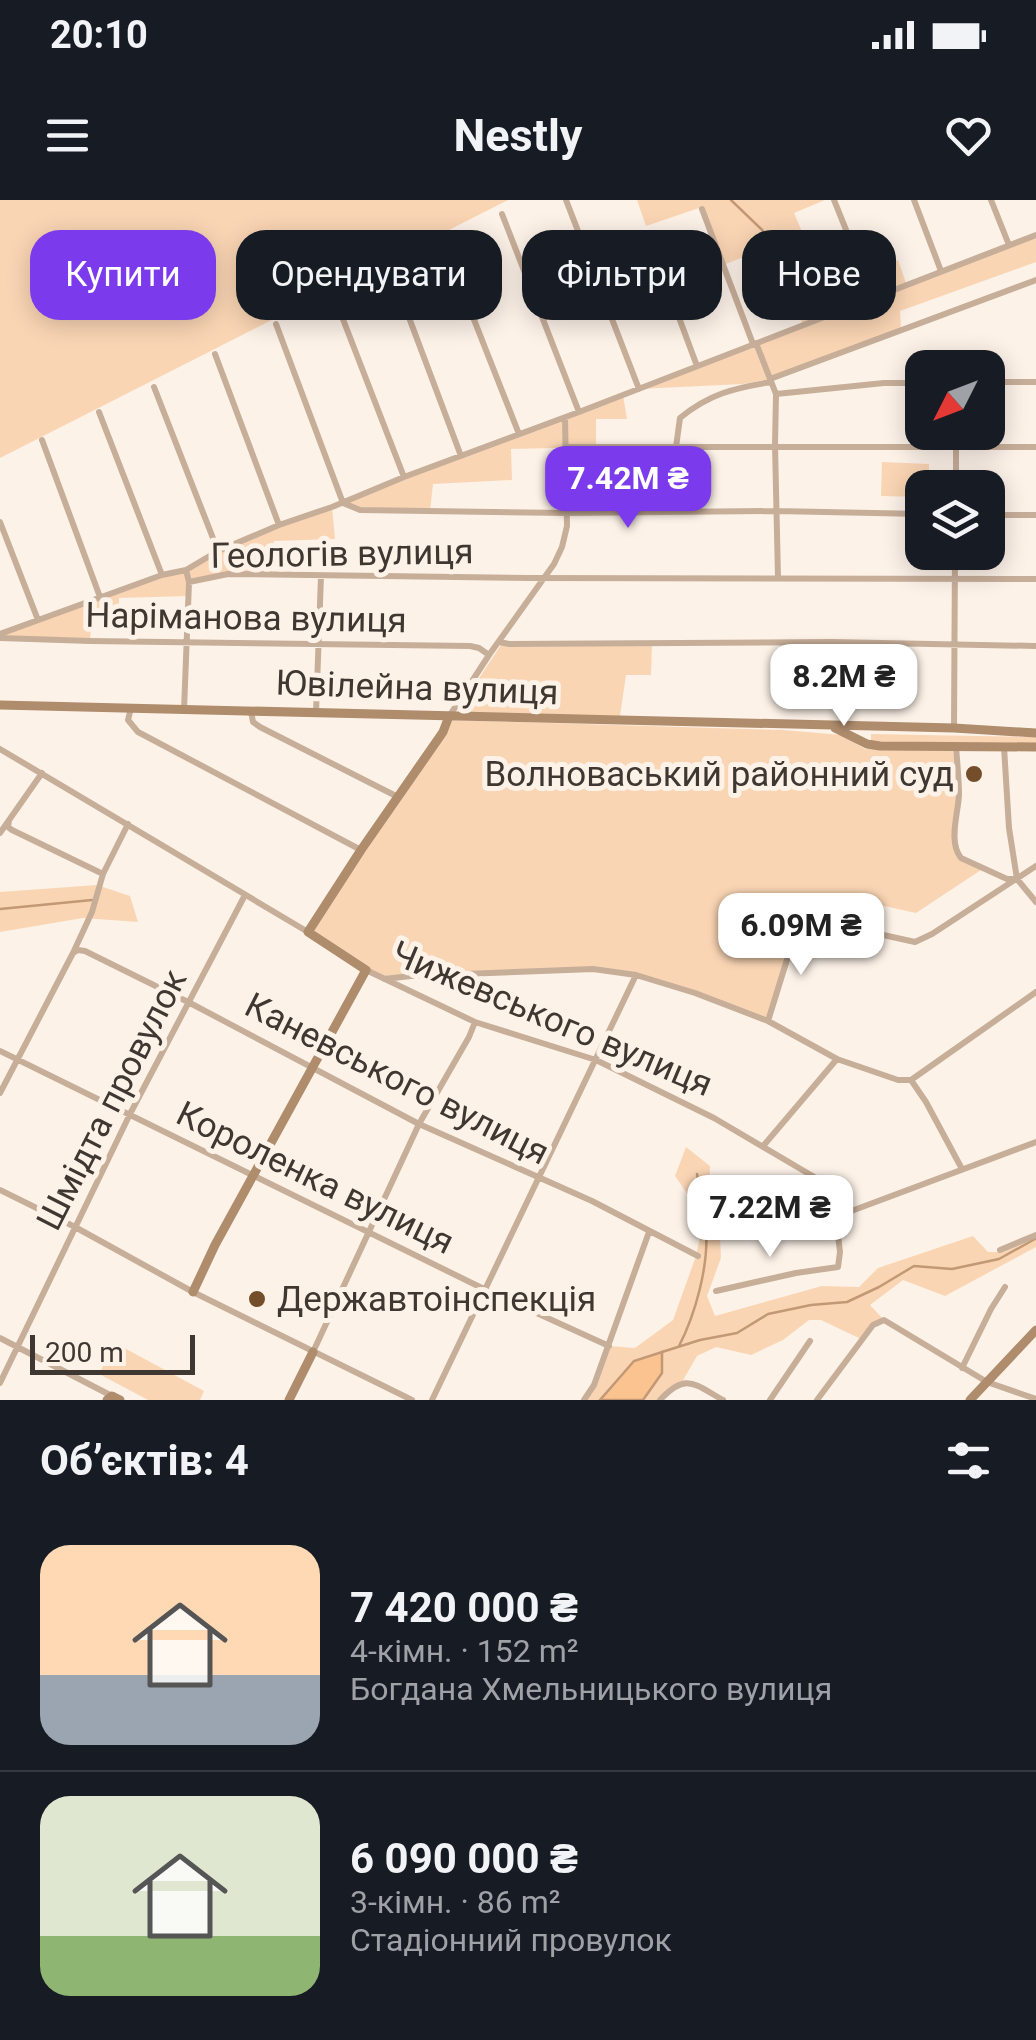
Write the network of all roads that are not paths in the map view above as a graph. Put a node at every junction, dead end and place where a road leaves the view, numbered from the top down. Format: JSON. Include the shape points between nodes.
{"nodes":[{"id":1,"x":566,"y":200,"type":"edge"},
{"id":2,"x":834,"y":200,"type":"edge"},
{"id":3,"x":914,"y":200,"type":"edge"},
{"id":4,"x":991,"y":200,"type":"edge"},
{"id":5,"x":702,"y":209,"type":"dead end"},
{"id":6,"x":502,"y":214,"type":"dead end"},
{"id":7,"x":846,"y":230,"type":"edge"},
{"id":8,"x":1036,"y":235,"type":"edge"},
{"id":9,"x":1009,"y":245,"type":"junction"},
{"id":10,"x":942,"y":271,"type":"junction"},
{"id":11,"x":1036,"y":280,"type":"edge"},
{"id":12,"x":896,"y":288,"type":"edge"},
{"id":13,"x":343,"y":320,"type":"edge"},
{"id":14,"x":410,"y":320,"type":"edge"},
{"id":15,"x":474,"y":320,"type":"edge"},
{"id":16,"x":680,"y":320,"type":"edge"},
{"id":17,"x":815,"y":320,"type":"edge"},
{"id":18,"x":276,"y":324,"type":"dead end"},
{"id":19,"x":754,"y":344,"type":"junction"},
{"id":20,"x":215,"y":354,"type":"dead end"},
{"id":21,"x":697,"y":366,"type":"junction"},
{"id":22,"x":770,"y":380,"type":"junction"},
{"id":23,"x":1005,"y":382,"type":"edge"},
{"id":24,"x":1036,"y":382,"type":"edge"},
{"id":25,"x":905,"y":383,"type":"edge"},
{"id":26,"x":154,"y":387,"type":"dead end"},
{"id":27,"x":639,"y":389,"type":"junction"},
{"id":28,"x":776,"y":394,"type":"junction"},
{"id":29,"x":100,"y":412,"type":"dead end"},
{"id":30,"x":580,"y":412,"type":"junction"},
{"id":31,"x":565,"y":417,"type":"junction"},
{"id":32,"x":519,"y":434,"type":"junction"},
{"id":33,"x":42,"y":440,"type":"dead end"},
{"id":34,"x":775,"y":446,"type":"junction"},
{"id":35,"x":905,"y":446,"type":"edge"},
{"id":36,"x":565,"y":447,"type":"junction"},
{"id":37,"x":676,"y":447,"type":"junction"},
{"id":38,"x":1005,"y":447,"type":"edge"},
{"id":39,"x":1036,"y":447,"type":"edge"},
{"id":40,"x":461,"y":456,"type":"junction"},
{"id":41,"x":404,"y":477,"type":"junction"},
{"id":42,"x":343,"y":503,"type":"junction"},
{"id":43,"x":776,"y":511,"type":"junction"},
{"id":44,"x":566,"y":514,"type":"junction"},
{"id":45,"x":905,"y":514,"type":"edge"},
{"id":46,"x":1005,"y":514,"type":"edge"},
{"id":47,"x":1036,"y":515,"type":"edge"},
{"id":48,"x":0,"y":522,"type":"edge"},
{"id":49,"x":279,"y":525,"type":"junction"},
{"id":50,"x":218,"y":551,"type":"junction"},
{"id":51,"x":186,"y":570,"type":"junction"},
{"id":52,"x":955,"y":570,"type":"edge"},
{"id":53,"x":162,"y":575,"type":"junction"},
{"id":54,"x":321,"y":576,"type":"junction"},
{"id":55,"x":546,"y":576,"type":"junction"},
{"id":56,"x":778,"y":578,"type":"junction"},
{"id":57,"x":1036,"y":578,"type":"edge"},
{"id":58,"x":955,"y":579,"type":"junction"},
{"id":59,"x":188,"y":582,"type":"junction"},
{"id":60,"x":100,"y":598,"type":"junction"},
{"id":61,"x":38,"y":620,"type":"junction"},
{"id":62,"x":0,"y":636,"type":"edge"},
{"id":63,"x":186,"y":642,"type":"junction"},
{"id":64,"x":499,"y":642,"type":"junction"},
{"id":65,"x":319,"y":645,"type":"junction"},
{"id":66,"x":956,"y":646,"type":"junction"},
{"id":67,"x":1036,"y":646,"type":"edge"},
{"id":68,"x":489,"y":655,"type":"junction"},
{"id":69,"x":0,"y":706,"type":"edge"},
{"id":70,"x":131,"y":708,"type":"junction"},
{"id":71,"x":184,"y":711,"type":"junction"},
{"id":72,"x":251,"y":712,"type":"junction"},
{"id":73,"x":316,"y":712,"type":"junction"},
{"id":74,"x":449,"y":716,"type":"junction"},
{"id":75,"x":832,"y":727,"type":"junction"},
{"id":76,"x":872,"y":727,"type":"junction"},
{"id":77,"x":954,"y":728,"type":"junction"},
{"id":78,"x":1036,"y":733,"type":"edge"},
{"id":79,"x":867,"y":744,"type":"junction"},
{"id":80,"x":956,"y":746,"type":"junction"},
{"id":81,"x":1004,"y":747,"type":"junction"},
{"id":82,"x":1036,"y":747,"type":"edge"},
{"id":83,"x":0,"y":748,"type":"edge"},
{"id":84,"x":42,"y":773,"type":"junction"},
{"id":85,"x":398,"y":796,"type":"junction"},
{"id":86,"x":10,"y":820,"type":"junction"},
{"id":87,"x":128,"y":824,"type":"junction"},
{"id":88,"x":0,"y":833,"type":"edge"},
{"id":89,"x":361,"y":850,"type":"junction"},
{"id":90,"x":1036,"y":866,"type":"edge"},
{"id":91,"x":103,"y":874,"type":"junction"},
{"id":92,"x":1018,"y":879,"type":"junction"},
{"id":93,"x":245,"y":895,"type":"junction"},
{"id":94,"x":1036,"y":902,"type":"edge"},
{"id":95,"x":308,"y":932,"type":"junction"},
{"id":96,"x":74,"y":953,"type":"junction"},
{"id":97,"x":366,"y":970,"type":"junction"},
{"id":98,"x":636,"y":975,"type":"junction"},
{"id":99,"x":383,"y":979,"type":"junction"},
{"id":100,"x":1036,"y":992,"type":"edge"},
{"id":101,"x":190,"y":1002,"type":"junction"},
{"id":102,"x":768,"y":1021,"type":"junction"},
{"id":103,"x":474,"y":1022,"type":"junction"},
{"id":104,"x":0,"y":1051,"type":"edge"},
{"id":105,"x":837,"y":1059,"type":"junction"},
{"id":106,"x":18,"y":1060,"type":"junction"},
{"id":107,"x":596,"y":1060,"type":"junction"},
{"id":108,"x":313,"y":1067,"type":"junction"},
{"id":109,"x":911,"y":1080,"type":"junction"},
{"id":110,"x":0,"y":1093,"type":"edge"},
{"id":111,"x":130,"y":1114,"type":"junction"},
{"id":112,"x":420,"y":1124,"type":"junction"},
{"id":113,"x":1036,"y":1142,"type":"edge"},
{"id":114,"x":764,"y":1145,"type":"junction"},
{"id":115,"x":963,"y":1170,"type":"junction"},
{"id":116,"x":253,"y":1176,"type":"junction"},
{"id":117,"x":538,"y":1178,"type":"junction"},
{"id":118,"x":0,"y":1190,"type":"edge"},
{"id":119,"x":827,"y":1190,"type":"junction"},
{"id":120,"x":835,"y":1208,"type":"junction"},
{"id":121,"x":732,"y":1222,"type":"dead end"},
{"id":122,"x":75,"y":1227,"type":"junction"},
{"id":123,"x":368,"y":1232,"type":"junction"},
{"id":124,"x":649,"y":1232,"type":"junction"},
{"id":125,"x":1036,"y":1235,"type":"edge"},
{"id":126,"x":1000,"y":1250,"type":"dead end"},
{"id":127,"x":698,"y":1256,"type":"dead end"},
{"id":128,"x":1005,"y":1287,"type":"dead end"},
{"id":129,"x":484,"y":1289,"type":"junction"},
{"id":130,"x":716,"y":1291,"type":"dead end"},
{"id":131,"x":193,"y":1292,"type":"junction"},
{"id":132,"x":1036,"y":1330,"type":"edge"},
{"id":133,"x":0,"y":1338,"type":"edge"},
{"id":134,"x":810,"y":1341,"type":"dead end"},
{"id":135,"x":18,"y":1346,"type":"junction"},
{"id":136,"x":609,"y":1346,"type":"junction"},
{"id":137,"x":313,"y":1352,"type":"junction"},
{"id":138,"x":962,"y":1368,"type":"junction"},
{"id":139,"x":987,"y":1382,"type":"junction"},
{"id":140,"x":0,"y":1383,"type":"edge"},
{"id":141,"x":113,"y":1399,"type":"edge"},
{"id":142,"x":1036,"y":1399,"type":"edge"},
{"id":143,"x":289,"y":1400,"type":"edge"},
{"id":144,"x":412,"y":1400,"type":"edge"},
{"id":145,"x":432,"y":1400,"type":"edge"},
{"id":146,"x":584,"y":1400,"type":"edge"},
{"id":147,"x":660,"y":1400,"type":"edge"},
{"id":148,"x":724,"y":1400,"type":"edge"},
{"id":149,"x":770,"y":1400,"type":"edge"},
{"id":150,"x":817,"y":1400,"type":"edge"},
{"id":151,"x":970,"y":1400,"type":"edge"}],
"edges":[{"from":1,"to":27,"type":"street"},
{"from":2,"to":7,"type":"street"},
{"from":3,"to":10,"type":"street"},
{"from":4,"to":9,"type":"street"},
{"from":5,"to":19,"type":"street"},
{"from":6,"to":30,"type":"street"},
{"from":8,"to":9,"type":"street"},
{"from":9,"to":10,"type":"street"},
{"from":10,"to":12,"type":"street"},
{"from":11,"to":22,"type":"street"},
{"from":13,"to":41,"type":"street"},
{"from":14,"to":40,"type":"street"},
{"from":15,"to":32,"type":"street"},
{"from":16,"to":21,"type":"street"},
{"from":17,"to":19,"type":"street"},
{"from":18,"to":42,"type":"street"},
{"from":19,"to":21,"type":"street"},
{"from":19,"to":22,"type":"street"},
{"from":20,"to":49,"type":"street"},
{"from":21,"to":27,"type":"street"},
{"from":22,"to":28,"type":"street"},
{"from":22,"to":37,"type":"street","via":[[699,402],[680,418]]},
{"from":23,"to":24,"type":"street"},
{"from":25,"to":28,"type":"street"},
{"from":26,"to":50,"type":"street"},
{"from":27,"to":30,"type":"street"},
{"from":28,"to":34,"type":"street"},
{"from":29,"to":53,"type":"street"},
{"from":30,"to":31,"type":"street"},
{"from":31,"to":32,"type":"street"},
{"from":31,"to":36,"type":"street"},
{"from":32,"to":40,"type":"street"},
{"from":33,"to":60,"type":"street"},
{"from":34,"to":35,"type":"street"},
{"from":34,"to":37,"type":"street"},
{"from":34,"to":43,"type":"street"},
{"from":36,"to":37,"type":"street"},
{"from":36,"to":44,"type":"street"},
{"from":38,"to":39,"type":"street"},
{"from":40,"to":41,"type":"street"},
{"from":41,"to":42,"type":"street"},
{"from":42,"to":44,"type":"street","via":[[360,510]]},
{"from":42,"to":49,"type":"street"},
{"from":43,"to":44,"type":"street"},
{"from":43,"to":45,"type":"street"},
{"from":43,"to":56,"type":"street"},
{"from":44,"to":55,"type":"street","via":[[562,547]]},
{"from":46,"to":47,"type":"street"},
{"from":48,"to":61,"type":"street"},
{"from":49,"to":50,"type":"street"},
{"from":50,"to":51,"type":"street"},
{"from":51,"to":53,"type":"street"},
{"from":51,"to":59,"type":"street"},
{"from":52,"to":58,"type":"street"},
{"from":53,"to":60,"type":"street"},
{"from":54,"to":55,"type":"street","name":"Геологів вулиця"},
{"from":54,"to":59,"type":"street","name":"Геологів вулиця","via":[[228,574]]},
{"from":54,"to":65,"type":"street"},
{"from":55,"to":56,"type":"street","name":"Геологів вулиця"},
{"from":55,"to":64,"type":"street"},
{"from":56,"to":58,"type":"street","name":"Геологів вулиця"},
{"from":57,"to":58,"type":"street","name":"Геологів вулиця"},
{"from":58,"to":66,"type":"street"},
{"from":59,"to":63,"type":"street"},
{"from":60,"to":61,"type":"street"},
{"from":61,"to":62,"type":"street"},
{"from":62,"to":63,"type":"street","name":"Наріманова вулиця"},
{"from":63,"to":65,"type":"street","name":"Наріманова вулиця"},
{"from":63,"to":71,"type":"street"},
{"from":64,"to":66,"type":"street"},
{"from":64,"to":68,"type":"street"},
{"from":65,"to":68,"type":"street","name":"Наріманова вулиця","via":[[470,646]]},
{"from":65,"to":73,"type":"street"},
{"from":66,"to":67,"type":"street"},
{"from":66,"to":77,"type":"street"},
{"from":68,"to":74,"type":"street"},
{"from":69,"to":70,"type":"street","name":"Ювілейна вулиця"},
{"from":70,"to":71,"type":"street","name":"Ювілейна вулиця"},
{"from":70,"to":89,"type":"street","via":[[128,720],[138,732]]},
{"from":71,"to":72,"type":"street","name":"Ювілейна вулиця"},
{"from":72,"to":73,"type":"street","name":"Ювілейна вулиця"},
{"from":72,"to":85,"type":"street","via":[[260,728]]},
{"from":73,"to":74,"type":"street","name":"Ювілейна вулиця"},
{"from":74,"to":75,"type":"street","name":"Ювілейна вулиця"},
{"from":74,"to":85,"type":"street"},
{"from":75,"to":76,"type":"street","name":"Ювілейна вулиця"},
{"from":75,"to":79,"type":"street","name":"Ювілейна вулиця"},
{"from":76,"to":77,"type":"street","name":"Ювілейна вулиця"},
{"from":76,"to":79,"type":"street","via":[[862,735]]},
{"from":77,"to":78,"type":"street","name":"Ювілейна вулиця"},
{"from":79,"to":80,"type":"street","name":"Ювілейна вулиця"},
{"from":80,"to":81,"type":"street","name":"Ювілейна вулиця"},
{"from":80,"to":92,"type":"street","via":[[956,853]]},
{"from":81,"to":82,"type":"street","name":"Ювілейна вулиця"},
{"from":81,"to":92,"type":"street"},
{"from":83,"to":84,"type":"street","name":"Чижевського вулиця"},
{"from":84,"to":86,"type":"street"},
{"from":84,"to":87,"type":"street","name":"Чижевського вулиця"},
{"from":85,"to":89,"type":"street"},
{"from":86,"to":88,"type":"street"},
{"from":86,"to":91,"type":"street","via":[[12,830]]},
{"from":87,"to":91,"type":"street"},
{"from":87,"to":93,"type":"street","name":"Чижевського вулиця"},
{"from":89,"to":95,"type":"street"},
{"from":90,"to":92,"type":"street"},
{"from":91,"to":96,"type":"street"},
{"from":92,"to":94,"type":"street"},
{"from":92,"to":102,"type":"street","via":[[915,942],[811,919],[798,924]]},
{"from":93,"to":95,"type":"street","name":"Чижевського вулиця"},
{"from":93,"to":101,"type":"street","name":"Шмідта провулок"},
{"from":95,"to":97,"type":"street","name":"Чижевського вулиця"},
{"from":96,"to":101,"type":"street","name":"Каневського вулиця","via":[[85,951]]},
{"from":96,"to":106,"type":"street"},
{"from":97,"to":99,"type":"street","name":"Чижевського вулиця"},
{"from":97,"to":108,"type":"street"},
{"from":98,"to":99,"type":"street","via":[[593,969]]},
{"from":98,"to":102,"type":"street"},
{"from":98,"to":107,"type":"street"},
{"from":99,"to":103,"type":"street","name":"Чижевського вулиця"},
{"from":100,"to":109,"type":"street"},
{"from":101,"to":108,"type":"street","name":"Каневського вулиця"},
{"from":101,"to":111,"type":"street","name":"Шмідта провулок"},
{"from":102,"to":105,"type":"street"},
{"from":103,"to":107,"type":"street","name":"Чижевського вулиця"},
{"from":103,"to":112,"type":"street"},
{"from":104,"to":106,"type":"street","name":"Короленка вулиця"},
{"from":105,"to":109,"type":"street"},
{"from":105,"to":114,"type":"street"},
{"from":106,"to":110,"type":"street"},
{"from":106,"to":111,"type":"street","name":"Короленка вулиця"},
{"from":107,"to":114,"type":"street","name":"Чижевського вулиця"},
{"from":107,"to":117,"type":"street"},
{"from":108,"to":112,"type":"street","name":"Каневського вулиця"},
{"from":108,"to":116,"type":"street"},
{"from":109,"to":115,"type":"street"},
{"from":111,"to":116,"type":"street","name":"Короленка вулиця"},
{"from":111,"to":122,"type":"street","name":"Шмідта провулок"},
{"from":112,"to":117,"type":"street","name":"Каневського вулиця"},
{"from":112,"to":123,"type":"street"},
{"from":113,"to":115,"type":"street"},
{"from":114,"to":119,"type":"street","name":"Чижевського вулиця"},
{"from":115,"to":120,"type":"street","via":[[846,1213]]},
{"from":116,"to":123,"type":"street","name":"Короленка вулиця"},
{"from":116,"to":131,"type":"street"},
{"from":117,"to":124,"type":"street","name":"Каневського вулиця"},
{"from":117,"to":129,"type":"street"},
{"from":118,"to":122,"type":"street"},
{"from":119,"to":120,"type":"street","name":"Чижевського вулиця"},
{"from":119,"to":121,"type":"street"},
{"from":120,"to":130,"type":"street","name":"Чижевського вулиця","via":[[838,1266]]},
{"from":122,"to":131,"type":"street"},
{"from":122,"to":135,"type":"street","name":"Шмідта провулок"},
{"from":123,"to":129,"type":"street","name":"Короленка вулиця"},
{"from":123,"to":137,"type":"street"},
{"from":124,"to":127,"type":"street","name":"Каневського вулиця"},
{"from":124,"to":136,"type":"street"},
{"from":125,"to":126,"type":"street"},
{"from":128,"to":138,"type":"street"},
{"from":129,"to":136,"type":"street","name":"Короленка вулиця"},
{"from":129,"to":145,"type":"street"},
{"from":131,"to":137,"type":"street"},
{"from":132,"to":139,"type":"street"},
{"from":133,"to":135,"type":"street"},
{"from":134,"to":149,"type":"street"},
{"from":135,"to":140,"type":"street","name":"Шмідта провулок"},
{"from":135,"to":141,"type":"street"},
{"from":136,"to":146,"type":"street"},
{"from":137,"to":143,"type":"street"},
{"from":137,"to":144,"type":"street"},
{"from":138,"to":139,"type":"street"},
{"from":138,"to":150,"type":"street","via":[[878,1321]]},
{"from":139,"to":142,"type":"street"},
{"from":139,"to":151,"type":"street"},
{"from":147,"to":148,"type":"street","via":[[682,1382]]}]}
